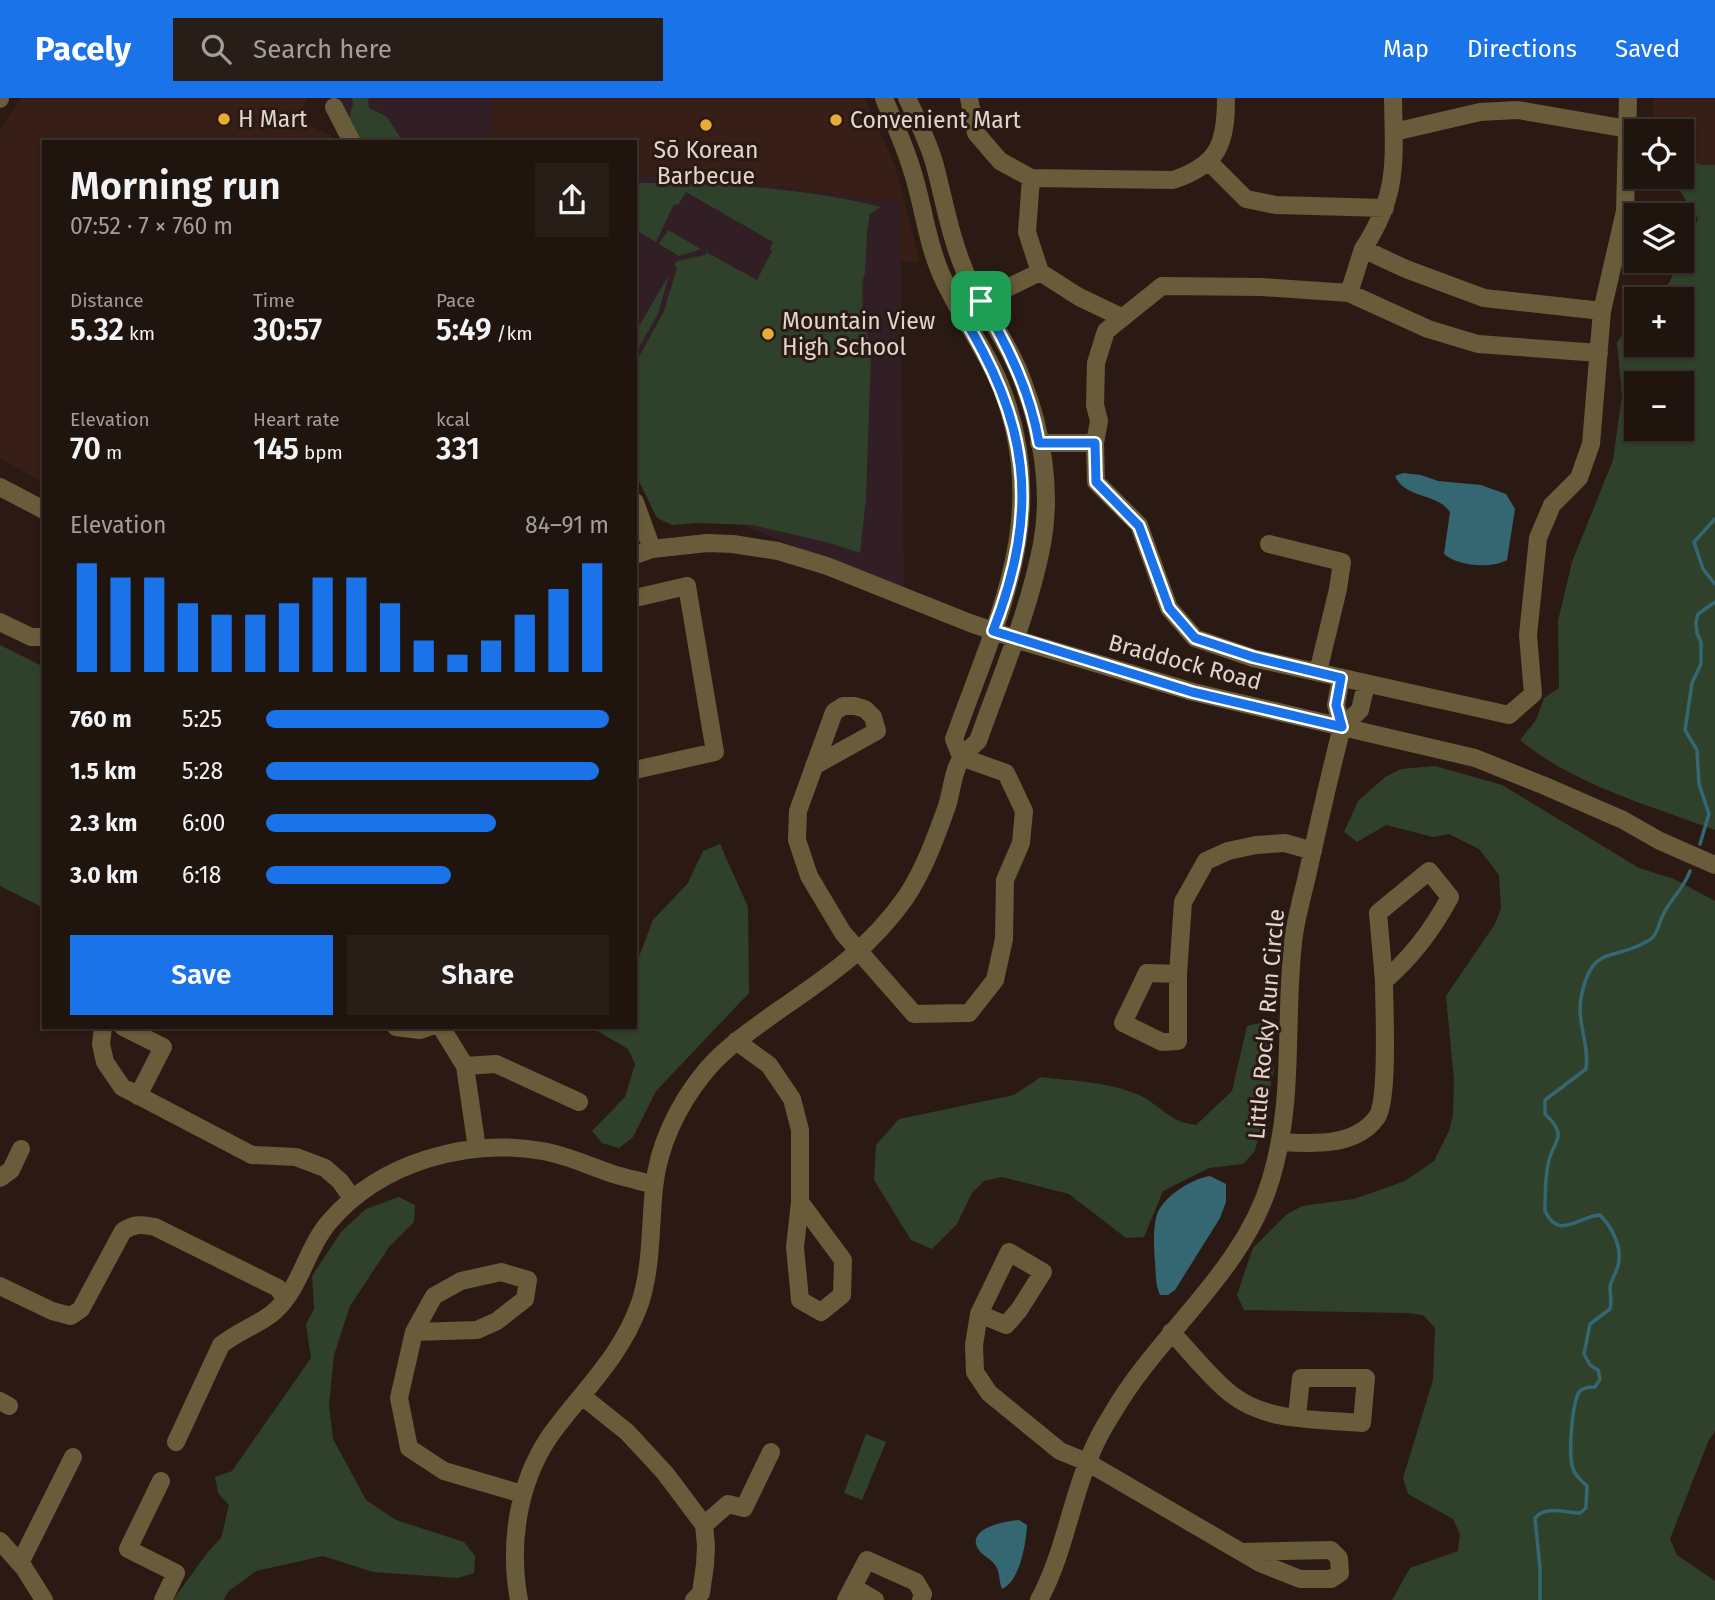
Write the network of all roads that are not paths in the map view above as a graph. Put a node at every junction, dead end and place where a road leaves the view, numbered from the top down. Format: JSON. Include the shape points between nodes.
{"nodes":[{"id":1,"x":884,"y":98,"type":"edge"},
{"id":2,"x":907,"y":98,"type":"edge"},
{"id":3,"x":969,"y":98,"type":"edge"},
{"id":4,"x":1226,"y":98,"type":"edge"},
{"id":5,"x":1393,"y":98,"type":"edge"},
{"id":6,"x":1628,"y":98,"type":"edge"},
{"id":7,"x":334,"y":107,"type":"dead end"},
{"id":8,"x":1628,"y":119,"type":"edge"},
{"id":9,"x":1624,"y":128,"type":"edge"},
{"id":10,"x":1394,"y":132,"type":"junction"},
{"id":11,"x":351,"y":140,"type":"edge"},
{"id":12,"x":1209,"y":162,"type":"junction"},
{"id":13,"x":1031,"y":178,"type":"junction"},
{"id":14,"x":1626,"y":189,"type":"edge"},
{"id":15,"x":1385,"y":208,"type":"junction"},
{"id":16,"x":1363,"y":249,"type":"junction"},
{"id":17,"x":1040,"y":272,"type":"junction"},
{"id":18,"x":1349,"y":293,"type":"junction"},
{"id":19,"x":981,"y":301,"type":"junction"},
{"id":20,"x":959,"y":310,"type":"junction"},
{"id":21,"x":1602,"y":312,"type":"junction"},
{"id":22,"x":1121,"y":317,"type":"junction"},
{"id":23,"x":1599,"y":353,"type":"junction"},
{"id":24,"x":1039,"y":443,"type":"junction"},
{"id":25,"x":1095,"y":443,"type":"junction"},
{"id":26,"x":0,"y":487,"type":"edge"},
{"id":27,"x":42,"y":509,"type":"edge"},
{"id":28,"x":637,"y":513,"type":"edge"},
{"id":29,"x":1269,"y":544,"type":"dead end"},
{"id":30,"x":644,"y":552,"type":"edge"},
{"id":31,"x":637,"y":598,"type":"edge"},
{"id":32,"x":0,"y":622,"type":"edge"},
{"id":33,"x":993,"y":631,"type":"junction"},
{"id":34,"x":42,"y":637,"type":"edge"},
{"id":35,"x":1015,"y":639,"type":"junction"},
{"id":36,"x":1318,"y":673,"type":"junction"},
{"id":37,"x":1341,"y":678,"type":"junction"},
{"id":38,"x":1366,"y":684,"type":"junction"},
{"id":39,"x":1342,"y":727,"type":"junction"},
{"id":40,"x":961,"y":757,"type":"junction"},
{"id":41,"x":814,"y":766,"type":"dead end"},
{"id":42,"x":637,"y":770,"type":"edge"},
{"id":43,"x":1313,"y":851,"type":"junction"},
{"id":44,"x":1715,"y":865,"type":"edge"},
{"id":45,"x":859,"y":952,"type":"junction"},
{"id":46,"x":1178,"y":974,"type":"dead end"},
{"id":47,"x":1384,"y":981,"type":"junction"},
{"id":48,"x":103,"y":1029,"type":"edge"},
{"id":49,"x":127,"y":1029,"type":"edge"},
{"id":50,"x":442,"y":1029,"type":"edge"},
{"id":51,"x":736,"y":1041,"type":"junction"},
{"id":52,"x":465,"y":1066,"type":"junction"},
{"id":53,"x":138,"y":1096,"type":"junction"},
{"id":54,"x":579,"y":1102,"type":"dead end"},
{"id":55,"x":1281,"y":1142,"type":"junction"},
{"id":56,"x":21,"y":1149,"type":"dead end"},
{"id":57,"x":477,"y":1149,"type":"junction"},
{"id":58,"x":0,"y":1178,"type":"edge"},
{"id":59,"x":654,"y":1185,"type":"junction"},
{"id":60,"x":352,"y":1198,"type":"junction"},
{"id":61,"x":800,"y":1202,"type":"junction"},
{"id":62,"x":0,"y":1286,"type":"edge"},
{"id":63,"x":285,"y":1298,"type":"junction"},
{"id":64,"x":979,"y":1314,"type":"dead end"},
{"id":65,"x":414,"y":1332,"type":"junction"},
{"id":66,"x":1171,"y":1332,"type":"junction"},
{"id":67,"x":582,"y":1396,"type":"junction"},
{"id":68,"x":1297,"y":1418,"type":"dead end"},
{"id":69,"x":176,"y":1442,"type":"dead end"},
{"id":70,"x":771,"y":1451,"type":"dead end"},
{"id":71,"x":73,"y":1457,"type":"dead end"},
{"id":72,"x":1087,"y":1462,"type":"junction"},
{"id":73,"x":161,"y":1481,"type":"dead end"},
{"id":74,"x":522,"y":1494,"type":"junction"},
{"id":75,"x":704,"y":1525,"type":"junction"},
{"id":76,"x":0,"y":1541,"type":"edge"},
{"id":77,"x":1242,"y":1552,"type":"junction"},
{"id":78,"x":20,"y":1563,"type":"junction"},
{"id":79,"x":849,"y":1594,"type":"edge"},
{"id":80,"x":44,"y":1600,"type":"edge"},
{"id":81,"x":163,"y":1600,"type":"edge"},
{"id":82,"x":519,"y":1600,"type":"edge"},
{"id":83,"x":694,"y":1600,"type":"edge"},
{"id":84,"x":875,"y":1600,"type":"edge"},
{"id":85,"x":921,"y":1600,"type":"edge"},
{"id":86,"x":1039,"y":1600,"type":"edge"}],
"edges":[{"from":1,"to":20,"type":"street","via":[[912,168],[933,253]]},
{"from":2,"to":19,"type":"street","via":[[933,160],[954,241]]},
{"from":3,"to":13,"type":"street","via":[[976,133],[1000,161]]},
{"from":4,"to":12,"type":"street","via":[[1226,125]]},
{"from":5,"to":10,"type":"street"},
{"from":6,"to":8,"type":"street"},
{"from":7,"to":11,"type":"street"},
{"from":9,"to":10,"type":"street","via":[[1518,110],[1480,112]]},
{"from":10,"to":15,"type":"street","via":[[1394,178]]},
{"from":12,"to":13,"type":"street","via":[[1173,180]]},
{"from":12,"to":15,"type":"street","via":[[1246,200]]},
{"from":13,"to":17,"type":"street","via":[[1027,232]]},
{"from":14,"to":21,"type":"street"},
{"from":15,"to":16,"type":"street"},
{"from":16,"to":18,"type":"street"},
{"from":16,"to":21,"type":"street","via":[[1484,298]]},
{"from":17,"to":19,"type":"street"},
{"from":17,"to":22,"type":"street"},
{"from":18,"to":22,"type":"street","via":[[1262,286],[1162,286]]},
{"from":18,"to":23,"type":"street","via":[[1428,329],[1478,344]]},
{"from":19,"to":20,"type":"street"},
{"from":19,"to":24,"type":"street","via":[[1023,380]]},
{"from":20,"to":33,"type":"street","via":[[1000,386],[1021,470],[1019,543]]},
{"from":21,"to":23,"type":"street"},
{"from":22,"to":25,"type":"street","via":[[1106,331],[1096,363],[1099,421]]},
{"from":23,"to":38,"type":"street","via":[[1591,444],[1579,478],[1552,505],[1538,538],[1528,635],[1533,694],[1509,715]]},
{"from":24,"to":25,"type":"street"},
{"from":24,"to":35,"type":"street","via":[[1044,474],[1042,542]]},
{"from":25,"to":36,"type":"street","via":[[1096,482],[1139,526],[1169,608],[1195,638]]},
{"from":26,"to":27,"type":"street"},
{"from":28,"to":30,"type":"street"},
{"from":29,"to":36,"type":"street","via":[[1342,562]]},
{"from":30,"to":33,"type":"street","name":"Braddock Road","via":[[707,543],[778,551]]},
{"from":31,"to":42,"type":"street","via":[[687,586],[715,751]]},
{"from":32,"to":34,"type":"street","via":[[31,637]]},
{"from":33,"to":35,"type":"street","name":"Braddock Road"},
{"from":33,"to":40,"type":"street","via":[[954,739]]},
{"from":35,"to":39,"type":"street","name":"Braddock Road","via":[[1192,692]]},
{"from":35,"to":40,"type":"street","via":[[978,741]]},
{"from":36,"to":37,"type":"street"},
{"from":37,"to":38,"type":"street"},
{"from":37,"to":39,"type":"street","via":[[1336,705]]},
{"from":38,"to":39,"type":"street","via":[[1360,710]]},
{"from":39,"to":43,"type":"street","name":"Little Rocky Run Circle"},
{"from":39,"to":44,"type":"street","name":"Braddock Road","via":[[1447,750],[1509,771]]},
{"from":40,"to":45,"type":"street","via":[[925,863],[901,905]]},
{"from":40,"to":45,"type":"street","via":[[1006,773],[1024,811],[1021,843],[1004,880],[1003,939],[995,980],[970,1013],[914,1014]]},
{"from":41,"to":45,"type":"street","via":[[798,811],[797,840],[809,876]]},
{"from":43,"to":46,"type":"street","via":[[1285,843],[1256,845],[1206,861],[1182,902]]},
{"from":43,"to":55,"type":"street","name":"Little Rocky Run Circle","via":[[1293,941]]},
{"from":45,"to":51,"type":"street"},
{"from":47,"to":47,"type":"street","via":[[1378,913],[1429,871],[1450,897],[1407,961]]},
{"from":47,"to":55,"type":"street","via":[[1385,1081],[1378,1115],[1364,1130],[1342,1140]]},
{"from":48,"to":53,"type":"street","via":[[105,1062],[122,1087]]},
{"from":49,"to":53,"type":"street","via":[[163,1047]]},
{"from":50,"to":52,"type":"street"},
{"from":51,"to":59,"type":"street","via":[[686,1097],[666,1139]]},
{"from":51,"to":61,"type":"street","via":[[769,1065],[792,1099],[800,1130]]},
{"from":52,"to":54,"type":"street","via":[[496,1064]]},
{"from":52,"to":57,"type":"street"},
{"from":53,"to":60,"type":"street","via":[[252,1155],[296,1157],[325,1168]]},
{"from":55,"to":66,"type":"street","name":"Little Rocky Run Circle","via":[[1261,1205],[1242,1243]]},
{"from":56,"to":58,"type":"street","via":[[11,1170]]},
{"from":57,"to":59,"type":"street","via":[[545,1151]]},
{"from":57,"to":60,"type":"street","via":[[445,1153],[403,1167]]},
{"from":59,"to":67,"type":"street","via":[[641,1300],[623,1341]]},
{"from":60,"to":63,"type":"street","via":[[324,1228]]},
{"from":61,"to":61,"type":"street","via":[[843,1260],[842,1295],[821,1312],[800,1300],[795,1247]]},
{"from":62,"to":63,"type":"street","via":[[71,1316],[81,1309],[123,1231],[143,1224],[278,1288]]},
{"from":63,"to":69,"type":"street","via":[[274,1311],[222,1345]]},
{"from":64,"to":72,"type":"street","via":[[975,1372],[989,1393],[1060,1451]]},
{"from":65,"to":65,"type":"street","via":[[434,1296],[461,1281],[501,1272],[528,1280],[525,1299],[497,1321],[477,1330]]},
{"from":65,"to":74,"type":"street","via":[[399,1398],[409,1448],[444,1471]]},
{"from":66,"to":68,"type":"street","via":[[1232,1395],[1259,1409]]},
{"from":66,"to":72,"type":"street","name":"Little Rocky Run Circle","via":[[1129,1385]]},
{"from":67,"to":74,"type":"street","via":[[545,1444]]},
{"from":67,"to":75,"type":"street","via":[[627,1432]]},
{"from":70,"to":75,"type":"street","via":[[744,1508],[728,1504]]},
{"from":71,"to":78,"type":"street"},
{"from":72,"to":77,"type":"street"},
{"from":72,"to":86,"type":"street","name":"Little Rocky Run Circle"},
{"from":73,"to":81,"type":"street","via":[[128,1549],[176,1573]]},
{"from":74,"to":82,"type":"street","via":[[514,1557]]},
{"from":75,"to":83,"type":"street","via":[[705,1565],[701,1593]]},
{"from":76,"to":78,"type":"street"},
{"from":77,"to":77,"type":"street","via":[[1300,1579],[1331,1579],[1340,1573],[1339,1558],[1331,1550]]},
{"from":78,"to":80,"type":"street"},
{"from":79,"to":84,"type":"street"},
{"from":79,"to":85,"type":"street","via":[[867,1560],[916,1581]]}]}
